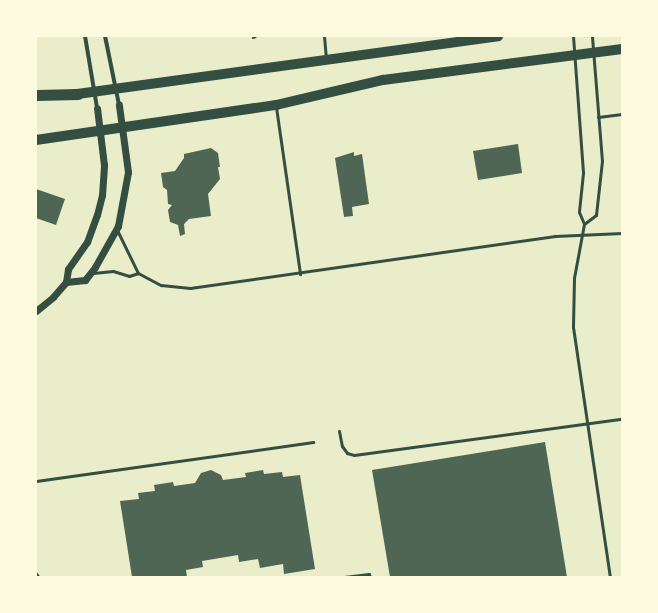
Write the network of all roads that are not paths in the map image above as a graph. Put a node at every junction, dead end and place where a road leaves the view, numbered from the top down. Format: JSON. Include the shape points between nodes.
{"nodes":[{"id":1,"x":85,"y":36,"type":"edge"},
{"id":2,"x":105,"y":36,"type":"edge"},
{"id":3,"x":324,"y":36,"type":"edge"},
{"id":4,"x":498,"y":36,"type":"edge"},
{"id":5,"x":573,"y":36,"type":"edge"},
{"id":6,"x":592,"y":36,"type":"edge"},
{"id":7,"x":622,"y":49,"type":"edge"},
{"id":8,"x":592,"y":53,"type":"junction"},
{"id":9,"x":575,"y":55,"type":"junction"},
{"id":10,"x":327,"y":60,"type":"junction"},
{"id":11,"x":116,"y":90,"type":"junction"},
{"id":12,"x":95,"y":92,"type":"junction"},
{"id":13,"x":36,"y":94,"type":"edge"},
{"id":14,"x":78,"y":94,"type":"junction"},
{"id":15,"x":36,"y":100,"type":"edge"},
{"id":16,"x":119,"y":105,"type":"joint"},
{"id":17,"x":276,"y":105,"type":"junction"},
{"id":18,"x":97,"y":108,"type":"joint"},
{"id":19,"x":622,"y":114,"type":"edge"},
{"id":20,"x":598,"y":118,"type":"junction"},
{"id":21,"x":124,"y":127,"type":"junction"},
{"id":22,"x":100,"y":130,"type":"junction"},
{"id":23,"x":36,"y":140,"type":"edge"},
{"id":24,"x":584,"y":224,"type":"junction"},
{"id":25,"x":117,"y":228,"type":"junction"},
{"id":26,"x":622,"y":233,"type":"edge"},
{"id":27,"x":582,"y":234,"type":"junction"},
{"id":28,"x":91,"y":273,"type":"junction"},
{"id":29,"x":138,"y":273,"type":"junction"},
{"id":30,"x":300,"y":274,"type":"junction"},
{"id":31,"x":66,"y":282,"type":"junction"},
{"id":32,"x":36,"y":311,"type":"edge"},
{"id":33,"x":622,"y":419,"type":"edge"},
{"id":34,"x":585,"y":423,"type":"junction"},
{"id":35,"x":339,"y":431,"type":"dead end"},
{"id":36,"x":313,"y":442,"type":"dead end"},
{"id":37,"x":36,"y":480,"type":"edge"},
{"id":38,"x":36,"y":574,"type":"edge"},
{"id":39,"x":38,"y":577,"type":"edge"},
{"id":40,"x":344,"y":577,"type":"edge"},
{"id":41,"x":370,"y":577,"type":"edge"},
{"id":42,"x":610,"y":577,"type":"edge"}],
"edges":[{"from":1,"to":12,"type":"street"},
{"from":2,"to":11,"type":"street"},
{"from":3,"to":10,"type":"lane"},
{"from":4,"to":10,"type":"main road"},
{"from":5,"to":9,"type":"lane"},
{"from":6,"to":8,"type":"lane"},
{"from":7,"to":8,"type":"main road"},
{"from":8,"to":9,"type":"main road"},
{"from":8,"to":20,"type":"lane"},
{"from":9,"to":17,"type":"main road","via":[[383,80]]},
{"from":9,"to":24,"type":"lane","via":[[583,173],[579,212]]},
{"from":10,"to":11,"type":"main road"},
{"from":11,"to":12,"type":"main road"},
{"from":11,"to":16,"type":"street"},
{"from":12,"to":14,"type":"main road"},
{"from":12,"to":18,"type":"street"},
{"from":13,"to":14,"type":"highway"},
{"from":14,"to":15,"type":"main road"},
{"from":16,"to":21,"type":"street"},
{"from":17,"to":21,"type":"main road"},
{"from":17,"to":30,"type":"lane"},
{"from":18,"to":22,"type":"street"},
{"from":19,"to":20,"type":"lane"},
{"from":20,"to":24,"type":"lane","via":[[601,180],[596,216]]},
{"from":21,"to":22,"type":"main road"},
{"from":21,"to":25,"type":"street","via":[[127,181]]},
{"from":22,"to":23,"type":"main road"},
{"from":22,"to":31,"type":"street","via":[[104,165],[102,195],[87,242],[68,269]]},
{"from":24,"to":27,"type":"lane"},
{"from":25,"to":28,"type":"street"},
{"from":25,"to":29,"type":"lane"},
{"from":26,"to":27,"type":"lane"},
{"from":27,"to":30,"type":"lane"},
{"from":27,"to":34,"type":"lane","via":[[574,278],[573,327]]},
{"from":28,"to":29,"type":"lane","via":[[113,271],[129,276]]},
{"from":28,"to":31,"type":"street","via":[[85,280]]},
{"from":29,"to":30,"type":"lane","via":[[161,285],[190,288]]},
{"from":31,"to":32,"type":"street"},
{"from":33,"to":34,"type":"lane"},
{"from":34,"to":35,"type":"lane","via":[[354,455],[342,446]]},
{"from":34,"to":42,"type":"lane"},
{"from":36,"to":37,"type":"lane"},
{"from":38,"to":39,"type":"street"},
{"from":40,"to":41,"type":"lane","via":[[369,574]]}]}
